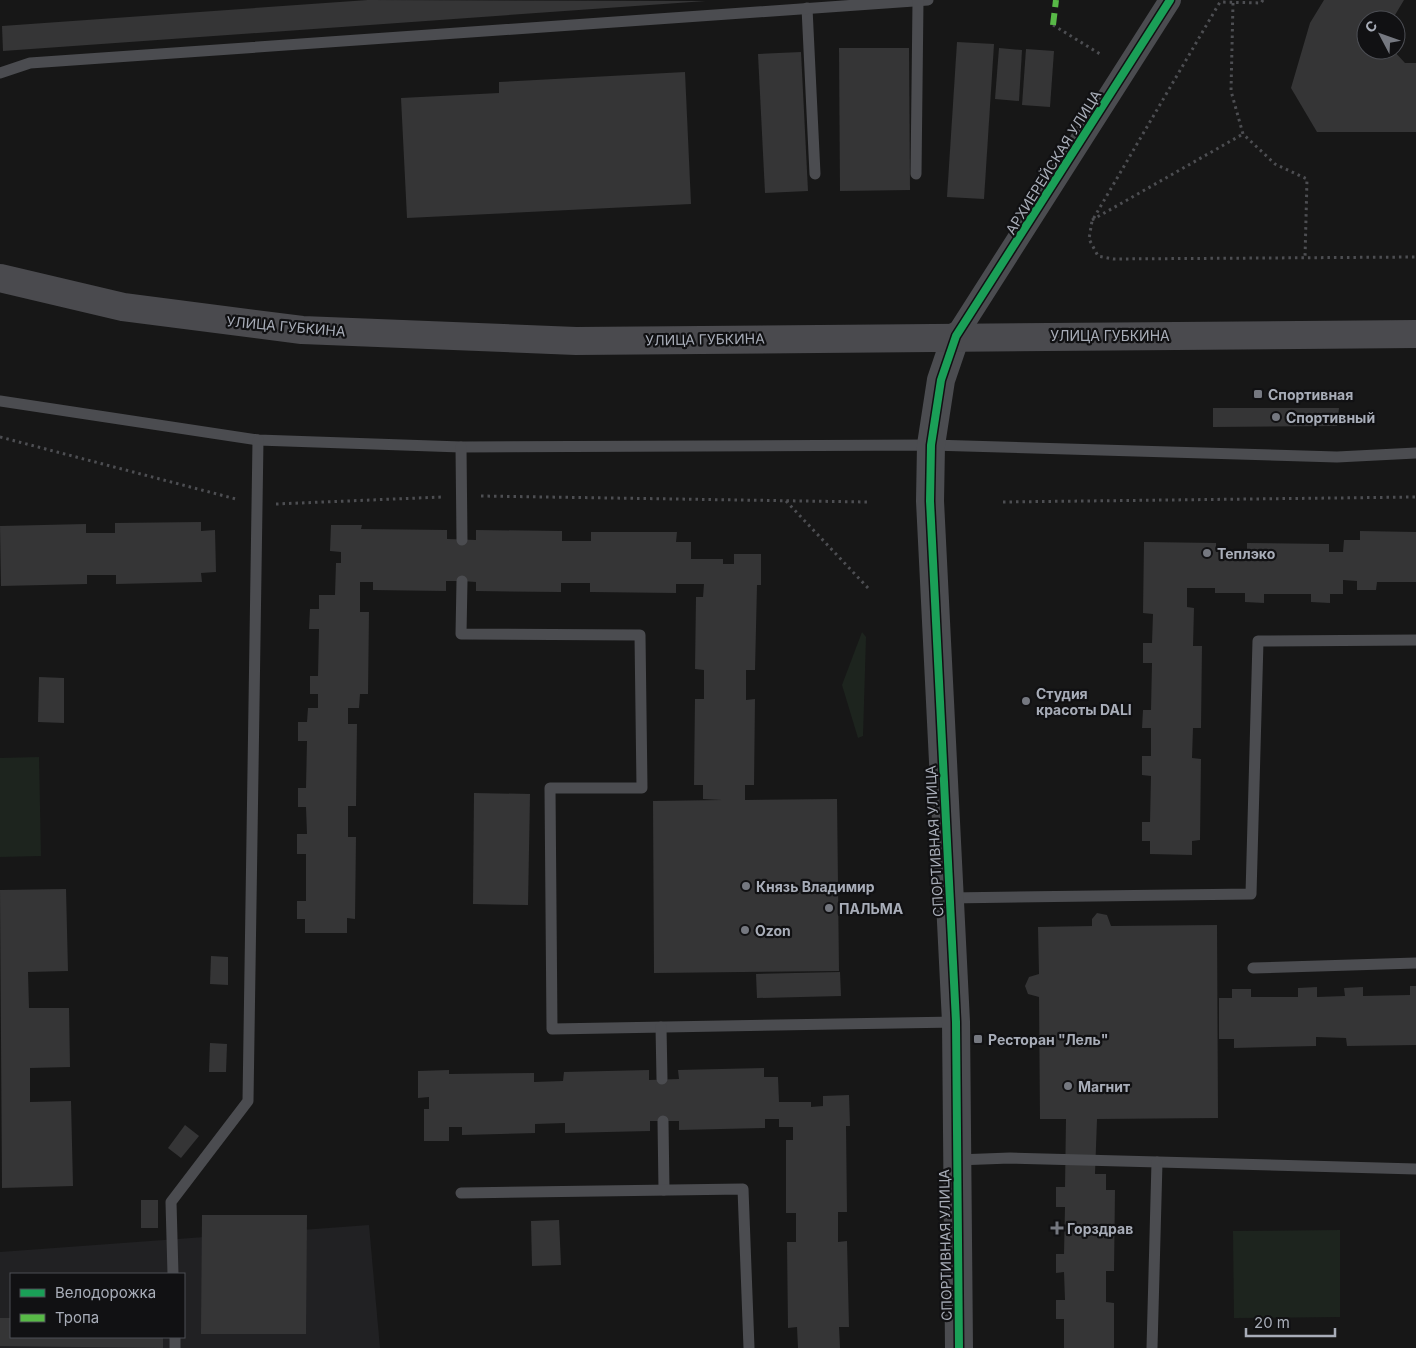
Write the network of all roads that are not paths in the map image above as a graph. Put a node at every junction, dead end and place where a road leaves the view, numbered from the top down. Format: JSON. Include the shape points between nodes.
{"nodes":[{"id":1,"x":923,"y":0,"type":"edge"},
{"id":2,"x":1170,"y":0,"type":"edge"},
{"id":3,"x":807,"y":8,"type":"junction"},
{"id":4,"x":0,"y":74,"type":"edge"},
{"id":5,"x":815,"y":174,"type":"dead end"},
{"id":6,"x":916,"y":174,"type":"dead end"},
{"id":7,"x":0,"y":278,"type":"edge"},
{"id":8,"x":1416,"y":334,"type":"edge"},
{"id":9,"x":956,"y":336,"type":"junction"},
{"id":10,"x":0,"y":401,"type":"edge"},
{"id":11,"x":258,"y":440,"type":"junction"},
{"id":12,"x":931,"y":445,"type":"junction"},
{"id":13,"x":461,"y":447,"type":"junction"},
{"id":14,"x":1416,"y":453,"type":"edge"},
{"id":15,"x":462,"y":540,"type":"dead end"},
{"id":16,"x":462,"y":581,"type":"dead end"},
{"id":17,"x":1416,"y":640,"type":"edge"},
{"id":18,"x":949,"y":898,"type":"junction"},
{"id":19,"x":1416,"y":963,"type":"edge"},
{"id":20,"x":1253,"y":968,"type":"dead end"},
{"id":21,"x":956,"y":1022,"type":"junction"},
{"id":22,"x":661,"y":1027,"type":"junction"},
{"id":23,"x":662,"y":1079,"type":"dead end"},
{"id":24,"x":663,"y":1121,"type":"dead end"},
{"id":25,"x":957,"y":1160,"type":"junction"},
{"id":26,"x":1158,"y":1162,"type":"junction"},
{"id":27,"x":1416,"y":1169,"type":"edge"},
{"id":28,"x":664,"y":1190,"type":"junction"},
{"id":29,"x":460,"y":1193,"type":"dead end"},
{"id":30,"x":173,"y":1273,"type":"edge"},
{"id":31,"x":749,"y":1348,"type":"edge"},
{"id":32,"x":959,"y":1348,"type":"edge"},
{"id":33,"x":1152,"y":1348,"type":"edge"}],
"edges":[{"from":1,"to":3,"type":"lane"},
{"from":1,"to":6,"type":"lane"},
{"from":2,"to":9,"type":"street","name":"АРХИЕРЕЙСКАЯ УЛИЦА"},
{"from":3,"to":4,"type":"lane","via":[[30,63]]},
{"from":3,"to":5,"type":"lane"},
{"from":7,"to":9,"type":"main road","name":"УЛИЦА ГУБКИНА","via":[[123,307],[302,330],[576,340]]},
{"from":8,"to":9,"type":"main road","name":"УЛИЦА ГУБКИНА"},
{"from":9,"to":12,"type":"street","name":"СПОРТИВНАЯ УЛИЦА","via":[[941,380]]},
{"from":10,"to":11,"type":"lane"},
{"from":11,"to":13,"type":"lane"},
{"from":11,"to":30,"type":"lane","via":[[248,1102],[171,1202]]},
{"from":12,"to":13,"type":"lane"},
{"from":12,"to":14,"type":"lane","via":[[1337,457]]},
{"from":12,"to":18,"type":"street","name":"СПОРТИВНАЯ УЛИЦА","via":[[930,502]]},
{"from":13,"to":15,"type":"lane"},
{"from":16,"to":22,"type":"lane","via":[[461,634],[640,635],[642,788],[550,788],[552,1029]]},
{"from":17,"to":18,"type":"lane","via":[[1258,641],[1251,894]]},
{"from":18,"to":21,"type":"street","name":"СПОРТИВНАЯ УЛИЦА"},
{"from":19,"to":20,"type":"lane"},
{"from":21,"to":22,"type":"lane"},
{"from":21,"to":25,"type":"street","name":"СПОРТИВНАЯ УЛИЦА"},
{"from":22,"to":23,"type":"lane"},
{"from":24,"to":28,"type":"lane"},
{"from":25,"to":26,"type":"lane","via":[[1010,1158]]},
{"from":25,"to":32,"type":"street","name":"СПОРТИВНАЯ УЛИЦА"},
{"from":26,"to":27,"type":"lane"},
{"from":26,"to":33,"type":"lane"},
{"from":28,"to":29,"type":"lane"},
{"from":28,"to":31,"type":"lane","via":[[742,1189]]}]}
